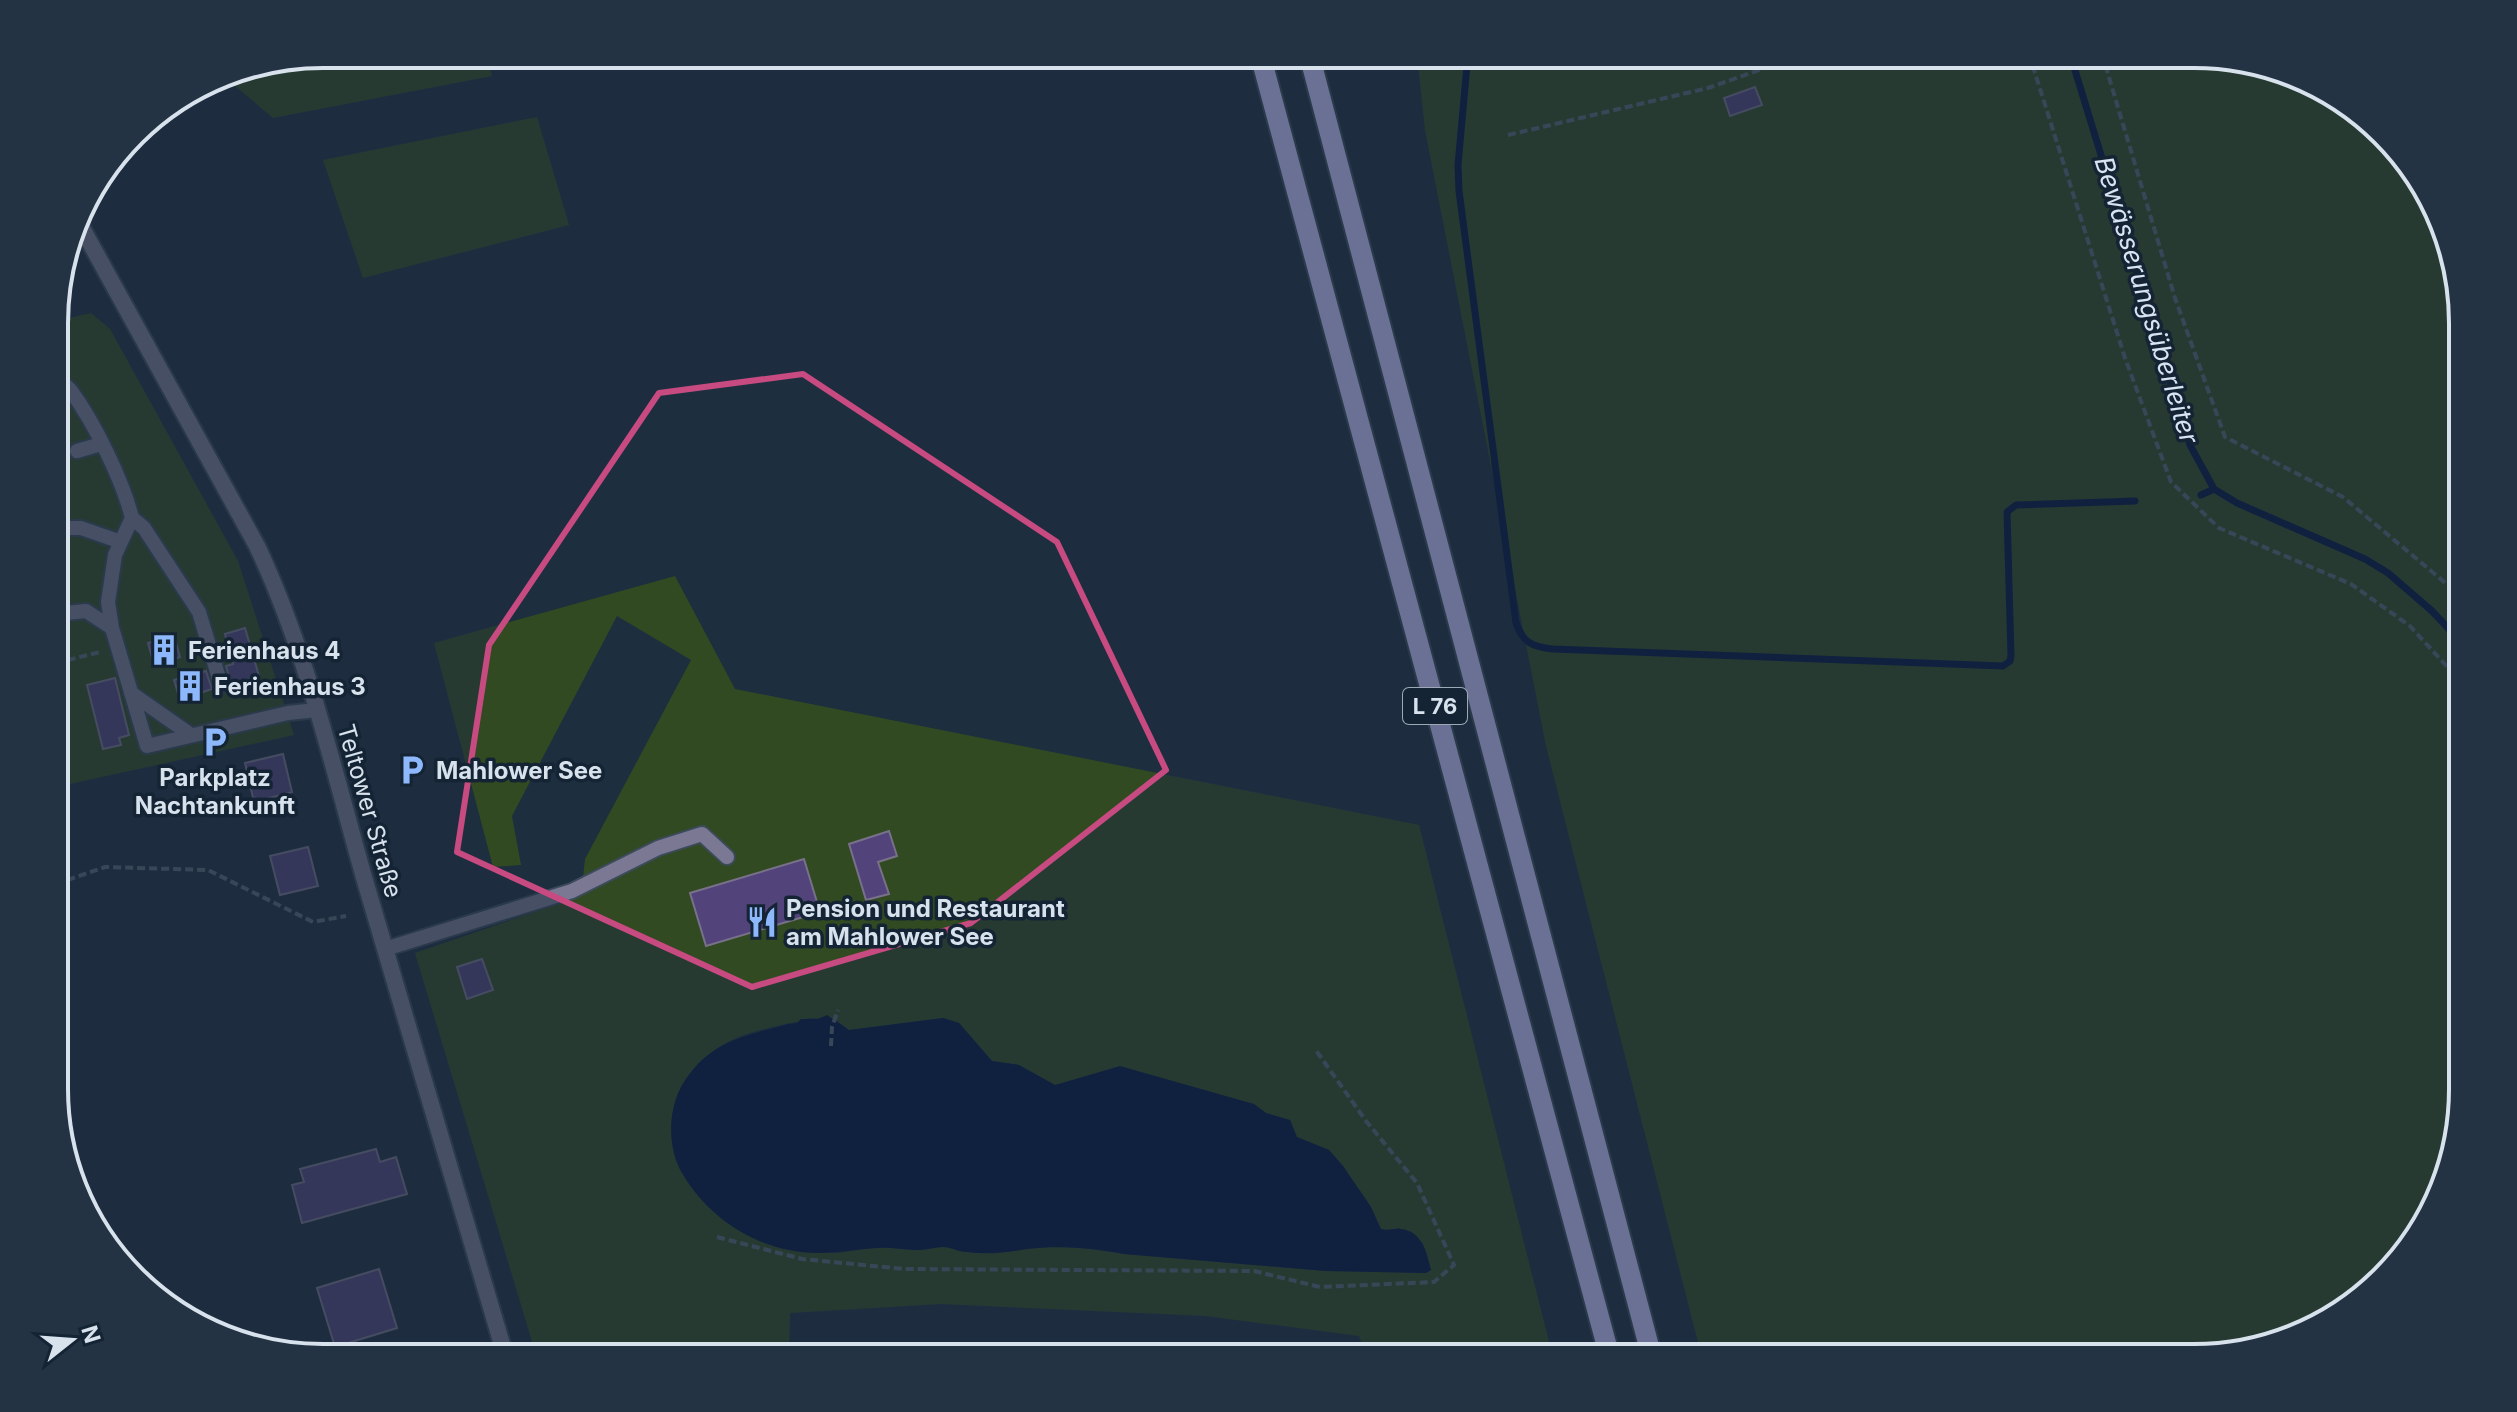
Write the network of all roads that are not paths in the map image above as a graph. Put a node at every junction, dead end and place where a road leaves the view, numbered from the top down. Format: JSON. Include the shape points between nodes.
{"nodes":[{"id":1,"x":1264,"y":68,"type":"edge"},
{"id":2,"x":1313,"y":68,"type":"edge"},
{"id":3,"x":85,"y":233,"type":"edge"},
{"id":4,"x":68,"y":387,"type":"edge"},
{"id":5,"x":101,"y":444,"type":"junction"},
{"id":6,"x":77,"y":451,"type":"dead end"},
{"id":7,"x":132,"y":518,"type":"junction"},
{"id":8,"x":68,"y":528,"type":"edge"},
{"id":9,"x":121,"y":542,"type":"junction"},
{"id":10,"x":68,"y":613,"type":"edge"},
{"id":11,"x":112,"y":628,"type":"junction"},
{"id":12,"x":221,"y":685,"type":"dead end"},
{"id":13,"x":131,"y":693,"type":"junction"},
{"id":14,"x":317,"y":710,"type":"junction"},
{"id":15,"x":191,"y":735,"type":"junction"},
{"id":16,"x":727,"y":857,"type":"dead end"},
{"id":17,"x":385,"y":949,"type":"junction"},
{"id":18,"x":1606,"y":1343,"type":"edge"},
{"id":19,"x":1648,"y":1343,"type":"edge"},
{"id":20,"x":502,"y":1344,"type":"edge"}],
"edges":[{"from":1,"to":18,"type":"main road","number":"L 76"},
{"from":2,"to":19,"type":"main road","number":"L 76"},
{"from":3,"to":14,"type":"street","name":"Teltower Straße","via":[[257,546],[292,628]]},
{"from":4,"to":5,"type":"lane"},
{"from":5,"to":6,"type":"lane"},
{"from":5,"to":7,"type":"lane"},
{"from":7,"to":9,"type":"lane"},
{"from":7,"to":12,"type":"lane","via":[[199,612]]},
{"from":8,"to":9,"type":"lane"},
{"from":9,"to":11,"type":"lane","via":[[108,602]]},
{"from":10,"to":11,"type":"lane","via":[[86,611]]},
{"from":11,"to":13,"type":"lane"},
{"from":13,"to":15,"type":"lane"},
{"from":13,"to":15,"type":"lane","via":[[147,746]]},
{"from":14,"to":15,"type":"lane"},
{"from":14,"to":17,"type":"street","name":"Teltower Straße"},
{"from":16,"to":17,"type":"lane","via":[[702,834],[658,848],[572,891]]},
{"from":17,"to":20,"type":"street","name":"Teltower Straße"}]}
